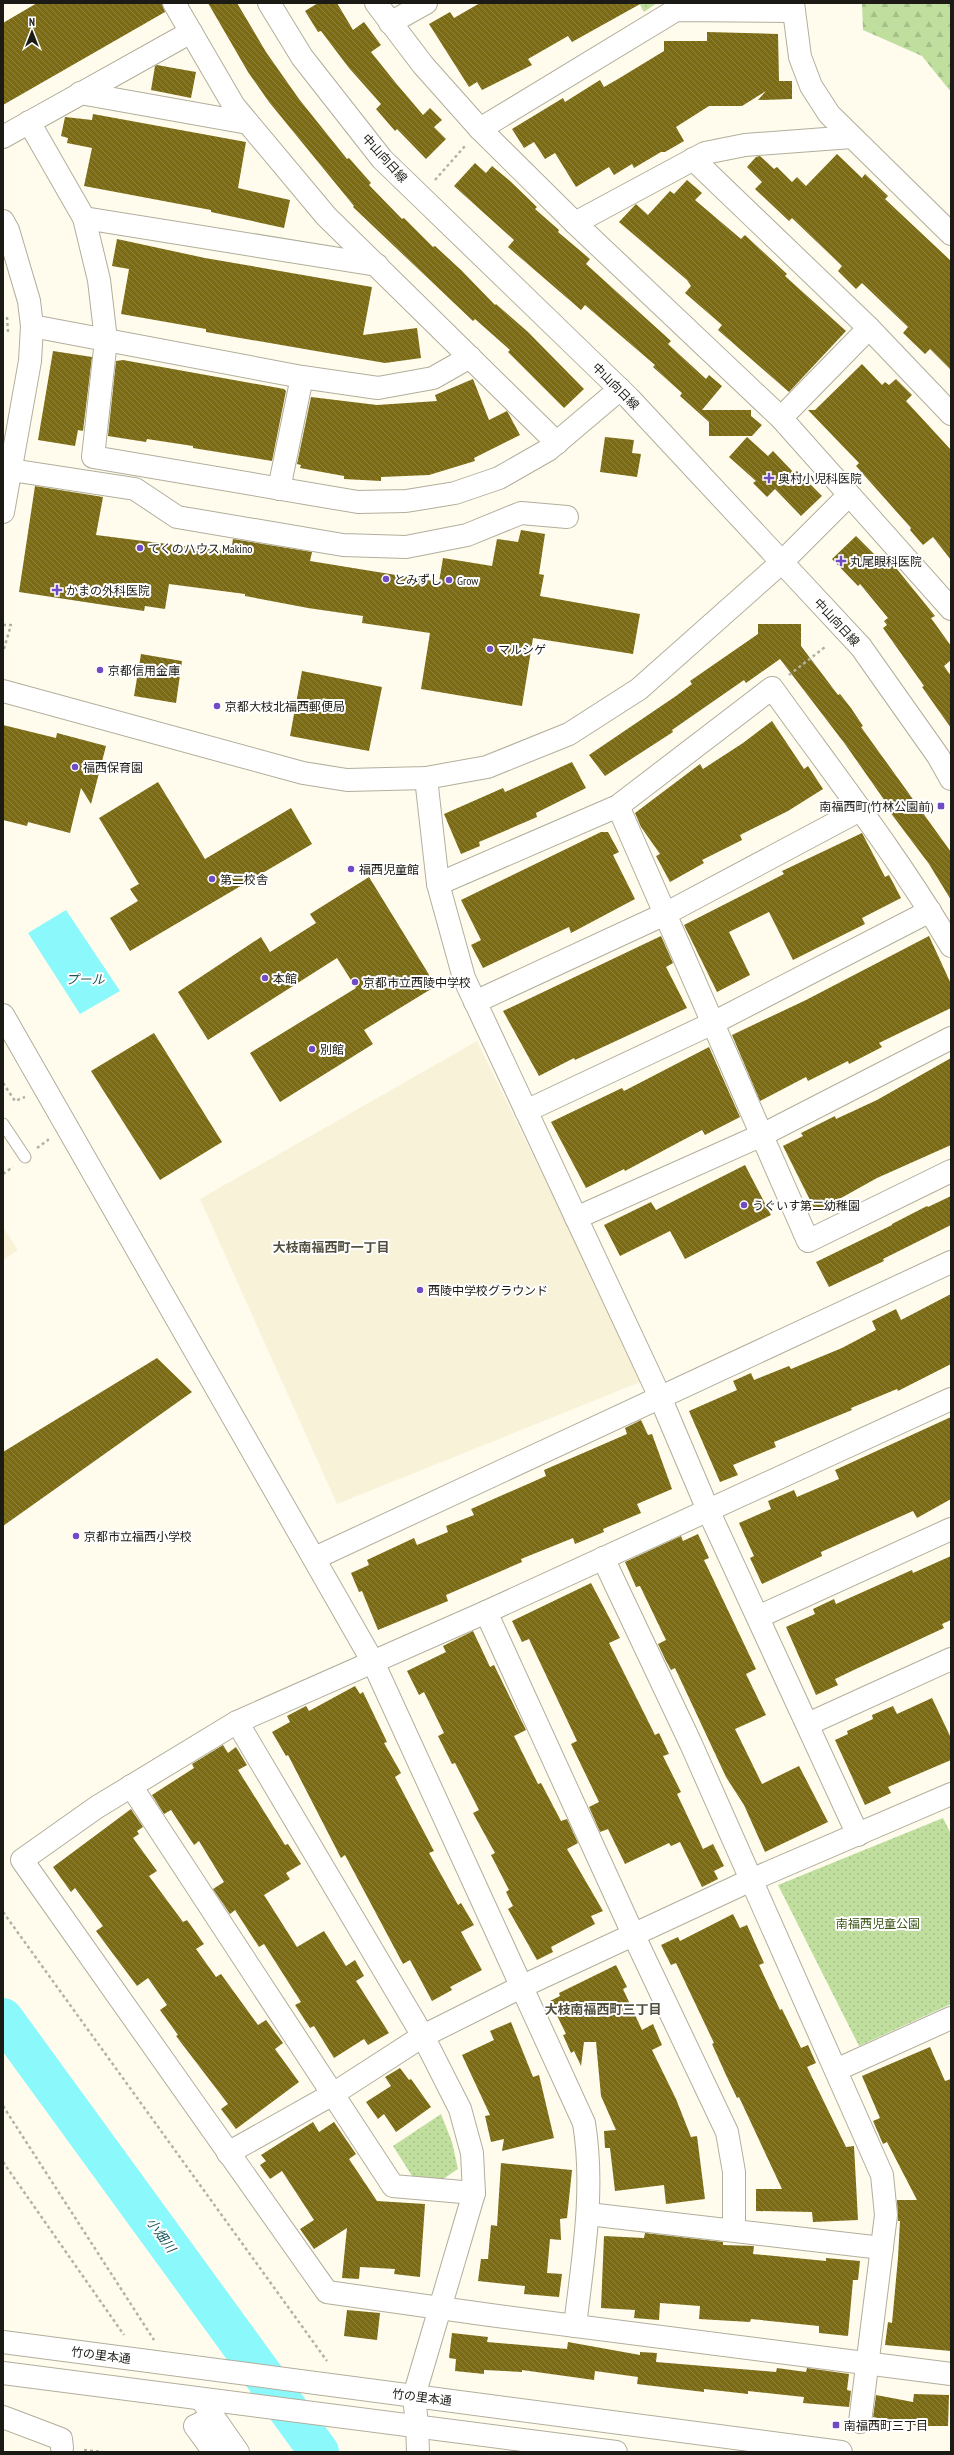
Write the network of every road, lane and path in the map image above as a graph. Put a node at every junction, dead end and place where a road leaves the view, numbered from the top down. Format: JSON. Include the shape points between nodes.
{"nodes":[{"id":1,"x":174,"y":3,"type":"edge"},
{"id":2,"x":269,"y":3,"type":"edge"},
{"id":3,"x":376,"y":3,"type":"edge"},
{"id":4,"x":426,"y":3,"type":"edge"},
{"id":5,"x":676,"y":7,"type":"edge"},
{"id":6,"x":793,"y":7,"type":"edge"},
{"id":7,"x":390,"y":23,"type":"junction"},
{"id":8,"x":191,"y":32,"type":"junction"},
{"id":9,"x":80,"y":93,"type":"junction"},
{"id":10,"x":29,"y":122,"type":"junction"},
{"id":11,"x":248,"y":122,"type":"junction"},
{"id":12,"x":480,"y":129,"type":"junction"},
{"id":13,"x":3,"y":137,"type":"edge"},
{"id":14,"x":852,"y":137,"type":"junction"},
{"id":15,"x":693,"y":159,"type":"junction"},
{"id":16,"x":431,"y":184,"type":"dead end"},
{"id":17,"x":84,"y":218,"type":"junction"},
{"id":18,"x":3,"y":221,"type":"edge"},
{"id":19,"x":575,"y":223,"type":"junction"},
{"id":20,"x":951,"y":234,"type":"edge"},
{"id":21,"x":376,"y":265,"type":"junction"},
{"id":22,"x":6,"y":314,"type":"dead end"},
{"id":23,"x":32,"y":326,"type":"junction"},
{"id":24,"x":869,"y":328,"type":"junction"},
{"id":25,"x":7,"y":337,"type":"dead end"},
{"id":26,"x":106,"y":340,"type":"junction"},
{"id":27,"x":470,"y":357,"type":"junction"},
{"id":28,"x":302,"y":377,"type":"junction"},
{"id":29,"x":620,"y":389,"type":"junction"},
{"id":30,"x":951,"y":414,"type":"edge"},
{"id":31,"x":781,"y":418,"type":"junction"},
{"id":32,"x":557,"y":443,"type":"junction"},
{"id":33,"x":11,"y":470,"type":"junction"},
{"id":34,"x":279,"y":489,"type":"junction"},
{"id":35,"x":849,"y":495,"type":"junction"},
{"id":36,"x":3,"y":512,"type":"edge"},
{"id":37,"x":567,"y":518,"type":"dead end"},
{"id":38,"x":782,"y":562,"type":"junction"},
{"id":39,"x":951,"y":608,"type":"edge"},
{"id":40,"x":3,"y":626,"type":"edge"},
{"id":41,"x":825,"y":647,"type":"dead end"},
{"id":42,"x":3,"y":652,"type":"edge"},
{"id":43,"x":772,"y":688,"type":"junction"},
{"id":44,"x":3,"y":691,"type":"edge"},
{"id":45,"x":426,"y":778,"type":"junction"},
{"id":46,"x":951,"y":779,"type":"edge"},
{"id":47,"x":618,"y":806,"type":"junction"},
{"id":48,"x":860,"y":810,"type":"junction"},
{"id":49,"x":438,"y":884,"type":"junction"},
{"id":50,"x":930,"y":911,"type":"junction"},
{"id":51,"x":665,"y":914,"type":"junction"},
{"id":52,"x":951,"y":946,"type":"edge"},
{"id":53,"x":475,"y":1002,"type":"junction"},
{"id":54,"x":3,"y":1015,"type":"edge"},
{"id":55,"x":713,"y":1023,"type":"junction"},
{"id":56,"x":951,"y":1038,"type":"edge"},
{"id":57,"x":3,"y":1083,"type":"edge"},
{"id":58,"x":25,"y":1097,"type":"dead end"},
{"id":59,"x":526,"y":1111,"type":"junction"},
{"id":60,"x":3,"y":1124,"type":"edge"},
{"id":61,"x":762,"y":1135,"type":"junction"},
{"id":62,"x":25,"y":1157,"type":"dead end"},
{"id":63,"x":951,"y":1171,"type":"edge"},
{"id":64,"x":576,"y":1218,"type":"junction"},
{"id":65,"x":951,"y":1262,"type":"edge"},
{"id":66,"x":660,"y":1397,"type":"junction"},
{"id":67,"x":951,"y":1399,"type":"edge"},
{"id":68,"x":708,"y":1510,"type":"junction"},
{"id":69,"x":951,"y":1529,"type":"edge"},
{"id":70,"x":315,"y":1558,"type":"junction"},
{"id":71,"x":603,"y":1558,"type":"junction"},
{"id":72,"x":486,"y":1612,"type":"junction"},
{"id":73,"x":758,"y":1617,"type":"junction"},
{"id":74,"x":951,"y":1659,"type":"edge"},
{"id":75,"x":373,"y":1662,"type":"junction"},
{"id":76,"x":237,"y":1722,"type":"junction"},
{"id":77,"x":808,"y":1724,"type":"junction"},
{"id":78,"x":131,"y":1786,"type":"junction"},
{"id":79,"x":951,"y":1794,"type":"edge"},
{"id":80,"x":858,"y":1835,"type":"junction"},
{"id":81,"x":751,"y":1880,"type":"junction"},
{"id":82,"x":3,"y":1912,"type":"edge"},
{"id":83,"x":634,"y":1936,"type":"junction"},
{"id":84,"x":523,"y":1986,"type":"junction"},
{"id":85,"x":950,"y":2023,"type":"edge"},
{"id":86,"x":423,"y":2036,"type":"junction"},
{"id":87,"x":836,"y":2070,"type":"junction"},
{"id":88,"x":333,"y":2094,"type":"junction"},
{"id":89,"x":3,"y":2106,"type":"edge"},
{"id":90,"x":228,"y":2153,"type":"junction"},
{"id":91,"x":3,"y":2162,"type":"edge"},
{"id":92,"x":474,"y":2193,"type":"junction"},
{"id":93,"x":588,"y":2214,"type":"junction"},
{"id":94,"x":734,"y":2230,"type":"junction"},
{"id":95,"x":882,"y":2248,"type":"junction"},
{"id":96,"x":442,"y":2307,"type":"junction"},
{"id":97,"x":575,"y":2326,"type":"junction"},
{"id":98,"x":124,"y":2336,"type":"dead end"},
{"id":99,"x":154,"y":2340,"type":"dead end"},
{"id":100,"x":3,"y":2342,"type":"edge"},
{"id":101,"x":327,"y":2361,"type":"dead end"},
{"id":102,"x":868,"y":2363,"type":"junction"},
{"id":103,"x":3,"y":2373,"type":"edge"},
{"id":104,"x":951,"y":2374,"type":"edge"},
{"id":105,"x":414,"y":2396,"type":"junction"},
{"id":106,"x":201,"y":2399,"type":"junction"},
{"id":107,"x":3,"y":2417,"type":"edge"},
{"id":108,"x":860,"y":2422,"type":"dead end"},
{"id":109,"x":201,"y":2423,"type":"dead end"},
{"id":110,"x":417,"y":2425,"type":"junction"},
{"id":111,"x":72,"y":2449,"type":"joint"},
{"id":112,"x":103,"y":2452,"type":"edge"},
{"id":113,"x":214,"y":2452,"type":"edge"},
{"id":114,"x":238,"y":2452,"type":"edge"},
{"id":115,"x":418,"y":2452,"type":"edge"},
{"id":116,"x":616,"y":2452,"type":"edge"},
{"id":117,"x":841,"y":2452,"type":"edge"}],
"edges":[{"from":1,"to":8,"type":"street"},
{"from":2,"to":29,"type":"street","name":"中山向日線","via":[[302,57],[382,159]]},
{"from":3,"to":7,"type":"street"},
{"from":4,"to":7,"type":"street"},
{"from":5,"to":6,"type":"street"},
{"from":5,"to":12,"type":"street"},
{"from":6,"to":14,"type":"street","via":[[800,57],[811,86],[828,114]]},
{"from":7,"to":12,"type":"street","via":[[423,65]]},
{"from":8,"to":9,"type":"street"},
{"from":8,"to":11,"type":"street","via":[[234,106]]},
{"from":9,"to":10,"type":"street"},
{"from":9,"to":11,"type":"street"},
{"from":10,"to":13,"type":"street"},
{"from":10,"to":17,"type":"street"},
{"from":11,"to":21,"type":"street","via":[[326,216]]},
{"from":12,"to":16,"type":"path"},
{"from":12,"to":19,"type":"street"},
{"from":14,"to":15,"type":"street","via":[[745,145],[705,153]]},
{"from":14,"to":20,"type":"street"},
{"from":15,"to":19,"type":"street"},
{"from":15,"to":24,"type":"street"},
{"from":17,"to":21,"type":"street"},
{"from":17,"to":26,"type":"street","via":[[99,280]]},
{"from":18,"to":23,"type":"street","via":[[29,301]]},
{"from":19,"to":31,"type":"street"},
{"from":21,"to":27,"type":"street"},
{"from":22,"to":25,"type":"path"},
{"from":23,"to":26,"type":"street"},
{"from":23,"to":33,"type":"street","via":[[30,361]]},
{"from":24,"to":30,"type":"street"},
{"from":24,"to":31,"type":"street"},
{"from":26,"to":28,"type":"street"},
{"from":26,"to":34,"type":"street","via":[[93,457]]},
{"from":27,"to":28,"type":"street","via":[[433,378],[378,388]]},
{"from":27,"to":32,"type":"street"},
{"from":28,"to":34,"type":"street"},
{"from":29,"to":32,"type":"street"},
{"from":29,"to":38,"type":"street","name":"中山向日線"},
{"from":31,"to":35,"type":"street"},
{"from":32,"to":34,"type":"street","via":[[499,478],[448,494],[406,501],[358,502]]},
{"from":33,"to":36,"type":"street"},
{"from":33,"to":37,"type":"street","via":[[135,489],[177,518],[343,545],[406,547],[467,535],[521,513]]},
{"from":35,"to":38,"type":"street"},
{"from":35,"to":39,"type":"street"},
{"from":38,"to":45,"type":"street","via":[[639,689],[569,734],[487,767]]},
{"from":38,"to":46,"type":"street","name":"中山向日線","via":[[861,647],[938,756]]},
{"from":40,"to":42,"type":"path","via":[[11,626]]},
{"from":41,"to":43,"type":"path"},
{"from":43,"to":47,"type":"street"},
{"from":43,"to":48,"type":"street"},
{"from":44,"to":45,"type":"street","via":[[303,773],[347,780]]},
{"from":45,"to":49,"type":"street"},
{"from":47,"to":49,"type":"street"},
{"from":47,"to":51,"type":"street"},
{"from":48,"to":50,"type":"street"},
{"from":48,"to":51,"type":"street"},
{"from":49,"to":53,"type":"street","via":[[464,978]]},
{"from":50,"to":52,"type":"street"},
{"from":50,"to":55,"type":"street"},
{"from":51,"to":53,"type":"street"},
{"from":51,"to":55,"type":"street"},
{"from":53,"to":59,"type":"street"},
{"from":54,"to":70,"type":"street"},
{"from":55,"to":59,"type":"street"},
{"from":55,"to":61,"type":"street"},
{"from":56,"to":61,"type":"street"},
{"from":57,"to":58,"type":"path","via":[[16,1101]]},
{"from":59,"to":64,"type":"street"},
{"from":60,"to":62,"type":"lane"},
{"from":61,"to":63,"type":"street","via":[[808,1241]]},
{"from":61,"to":64,"type":"street"},
{"from":64,"to":66,"type":"street"},
{"from":65,"to":66,"type":"street"},
{"from":66,"to":68,"type":"street"},
{"from":66,"to":70,"type":"street"},
{"from":67,"to":68,"type":"street"},
{"from":68,"to":71,"type":"street"},
{"from":68,"to":73,"type":"street"},
{"from":69,"to":73,"type":"street"},
{"from":70,"to":75,"type":"street"},
{"from":71,"to":72,"type":"street"},
{"from":71,"to":81,"type":"street","via":[[691,1744]]},
{"from":72,"to":75,"type":"street"},
{"from":72,"to":83,"type":"street"},
{"from":73,"to":77,"type":"street"},
{"from":74,"to":77,"type":"street"},
{"from":75,"to":76,"type":"street"},
{"from":75,"to":84,"type":"street"},
{"from":76,"to":78,"type":"street"},
{"from":76,"to":86,"type":"street"},
{"from":77,"to":80,"type":"street"},
{"from":78,"to":88,"type":"street"},
{"from":78,"to":90,"type":"street","via":[[22,1860]]},
{"from":79,"to":80,"type":"street"},
{"from":80,"to":81,"type":"street"},
{"from":81,"to":83,"type":"street"},
{"from":81,"to":87,"type":"street"},
{"from":82,"to":101,"type":"path"},
{"from":83,"to":84,"type":"street"},
{"from":83,"to":94,"type":"street","via":[[727,2132],[734,2172]]},
{"from":84,"to":86,"type":"street"},
{"from":84,"to":93,"type":"street","via":[[584,2122],[589,2154]]},
{"from":85,"to":87,"type":"street"},
{"from":86,"to":88,"type":"street"},
{"from":86,"to":92,"type":"street","via":[[460,2109],[472,2152]]},
{"from":87,"to":95,"type":"street","via":[[882,2175],[886,2215]]},
{"from":88,"to":90,"type":"street"},
{"from":88,"to":92,"type":"street","via":[[393,2186]]},
{"from":89,"to":99,"type":"path"},
{"from":90,"to":96,"type":"street","via":[[327,2292]]},
{"from":91,"to":98,"type":"path"},
{"from":92,"to":96,"type":"street"},
{"from":93,"to":94,"type":"street"},
{"from":93,"to":97,"type":"street"},
{"from":94,"to":95,"type":"street"},
{"from":95,"to":102,"type":"street"},
{"from":96,"to":97,"type":"street"},
{"from":96,"to":105,"type":"street"},
{"from":97,"to":102,"type":"street"},
{"from":100,"to":105,"type":"street","name":"竹の里本通"},
{"from":102,"to":104,"type":"street"},
{"from":102,"to":108,"type":"street"},
{"from":103,"to":106,"type":"street"},
{"from":105,"to":110,"type":"street"},
{"from":105,"to":117,"type":"street","name":"竹の里本通"},
{"from":106,"to":110,"type":"street"},
{"from":106,"to":114,"type":"street"},
{"from":107,"to":111,"type":"street","via":[[61,2440]]},
{"from":109,"to":113,"type":"street","via":[[195,2426]]},
{"from":110,"to":115,"type":"street"},
{"from":110,"to":116,"type":"street"},
{"from":111,"to":112,"type":"path"}]}
